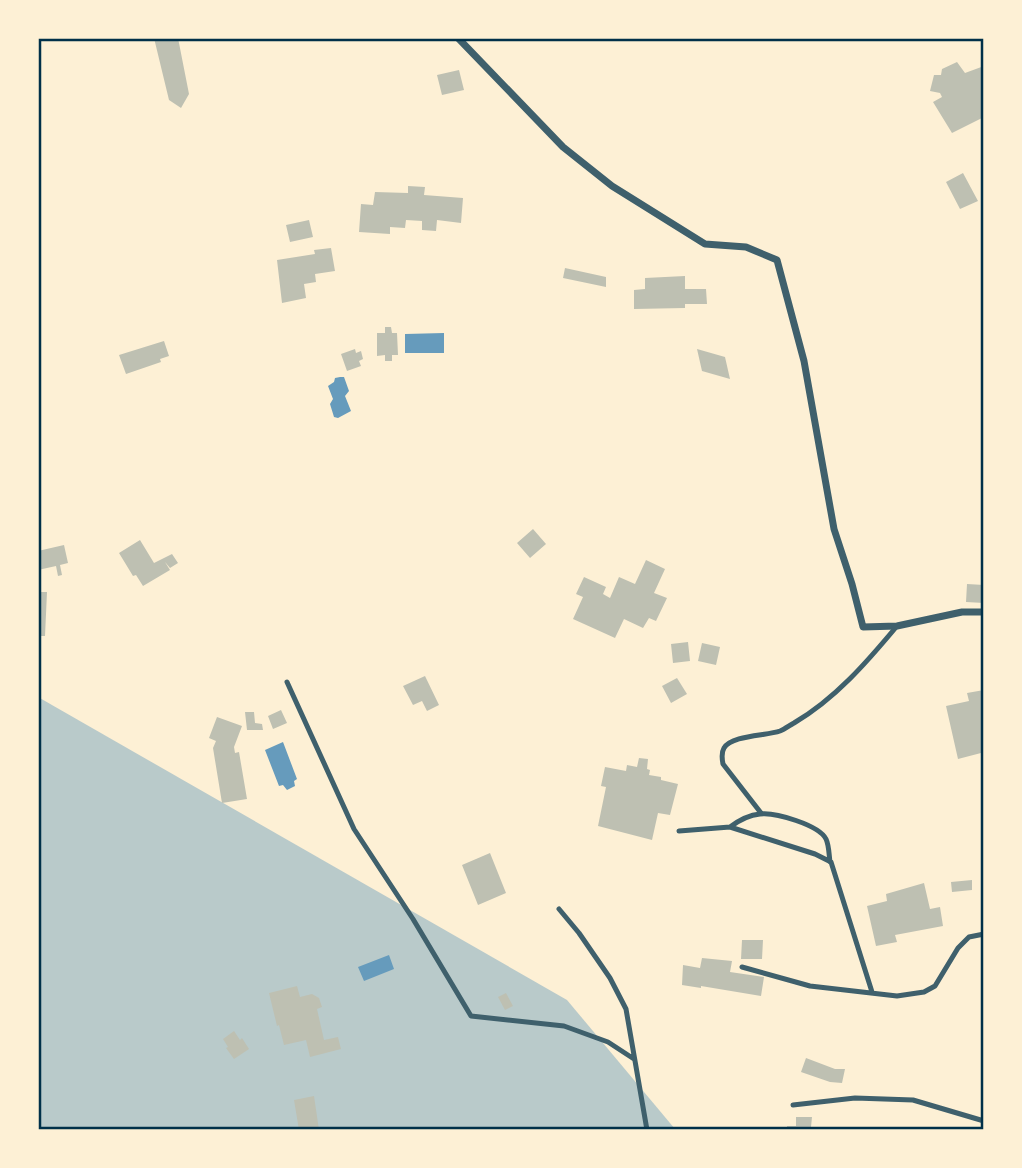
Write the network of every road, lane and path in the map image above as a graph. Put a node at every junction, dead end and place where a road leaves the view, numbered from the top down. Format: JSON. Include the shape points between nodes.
{"nodes":[{"id":1,"x":458,"y":38,"type":"edge"},
{"id":2,"x":984,"y":612,"type":"edge"},
{"id":3,"x":897,"y":626,"type":"junction"},
{"id":4,"x":287,"y":682,"type":"dead end"},
{"id":5,"x":761,"y":813,"type":"junction"},
{"id":6,"x":730,"y":827,"type":"junction"},
{"id":7,"x":679,"y":831,"type":"dead end"},
{"id":8,"x":831,"y":862,"type":"junction"},
{"id":9,"x":559,"y":909,"type":"dead end"},
{"id":10,"x":984,"y":934,"type":"edge"},
{"id":11,"x":742,"y":967,"type":"dead end"},
{"id":12,"x":872,"y":992,"type":"junction"},
{"id":13,"x":634,"y":1059,"type":"junction"},
{"id":14,"x":793,"y":1105,"type":"dead end"},
{"id":15,"x":984,"y":1121,"type":"edge"},
{"id":16,"x":647,"y":1129,"type":"edge"}],
"edges":[{"from":1,"to":3,"type":"street","via":[[563,147],[612,186],[705,244],[746,247],[777,260],[804,361],[834,529],[863,626]]},
{"from":2,"to":3,"type":"street"},
{"from":3,"to":5,"type":"lane","via":[[850,679],[811,713],[780,731],[724,747],[723,764]]},
{"from":4,"to":13,"type":"lane","via":[[354,829],[471,1016],[564,1026],[608,1042]]},
{"from":5,"to":6,"type":"lane"},
{"from":5,"to":8,"type":"lane","via":[[814,827],[827,839]]},
{"from":6,"to":7,"type":"lane"},
{"from":6,"to":8,"type":"lane"},
{"from":8,"to":12,"type":"lane"},
{"from":9,"to":13,"type":"lane","via":[[610,978],[626,1009]]},
{"from":10,"to":12,"type":"lane","via":[[969,937],[935,986],[924,992],[897,996]]},
{"from":11,"to":12,"type":"lane","via":[[810,986]]},
{"from":13,"to":16,"type":"lane"},
{"from":14,"to":15,"type":"lane","via":[[855,1098],[913,1100]]}]}
